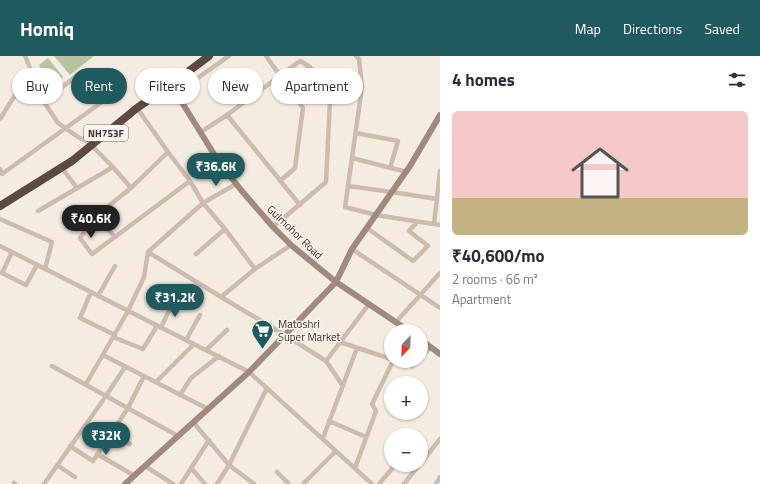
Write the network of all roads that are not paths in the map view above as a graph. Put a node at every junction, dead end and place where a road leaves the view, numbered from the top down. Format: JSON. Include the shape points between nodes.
{"nodes":[{"id":1,"x":25,"y":56,"type":"edge"},
{"id":2,"x":201,"y":56,"type":"edge"},
{"id":3,"x":209,"y":56,"type":"edge"},
{"id":4,"x":229,"y":56,"type":"edge"},
{"id":5,"x":266,"y":56,"type":"edge"},
{"id":6,"x":356,"y":56,"type":"edge"},
{"id":7,"x":30,"y":68,"type":"edge"},
{"id":8,"x":187,"y":68,"type":"edge"},
{"id":9,"x":191,"y":68,"type":"edge"},
{"id":10,"x":275,"y":68,"type":"edge"},
{"id":11,"x":291,"y":68,"type":"edge"},
{"id":12,"x":311,"y":68,"type":"edge"},
{"id":13,"x":200,"y":76,"type":"edge"},
{"id":14,"x":71,"y":80,"type":"edge"},
{"id":15,"x":271,"y":83,"type":"edge"},
{"id":16,"x":63,"y":87,"type":"edge"},
{"id":17,"x":12,"y":100,"type":"edge"},
{"id":18,"x":45,"y":104,"type":"edge"},
{"id":19,"x":99,"y":104,"type":"edge"},
{"id":20,"x":142,"y":104,"type":"edge"},
{"id":21,"x":142,"y":104,"type":"edge"},
{"id":22,"x":183,"y":104,"type":"edge"},
{"id":23,"x":300,"y":104,"type":"edge"},
{"id":24,"x":330,"y":104,"type":"edge"},
{"id":25,"x":137,"y":108,"type":"junction"},
{"id":26,"x":227,"y":115,"type":"junction"},
{"id":27,"x":440,"y":115,"type":"edge"},
{"id":28,"x":0,"y":119,"type":"edge"},
{"id":29,"x":66,"y":128,"type":"junction"},
{"id":30,"x":201,"y":132,"type":"junction"},
{"id":31,"x":356,"y":133,"type":"junction"},
{"id":32,"x":90,"y":143,"type":"junction"},
{"id":33,"x":168,"y":152,"type":"junction"},
{"id":34,"x":352,"y":158,"type":"junction"},
{"id":35,"x":113,"y":167,"type":"junction"},
{"id":36,"x":62,"y":168,"type":"junction"},
{"id":37,"x":390,"y":168,"type":"junction"},
{"id":38,"x":0,"y":169,"type":"edge"},
{"id":39,"x":406,"y":172,"type":"junction"},
{"id":40,"x":440,"y":172,"type":"edge"},
{"id":41,"x":190,"y":181,"type":"junction"},
{"id":42,"x":280,"y":181,"type":"junction"},
{"id":43,"x":236,"y":184,"type":"junction"},
{"id":44,"x":348,"y":186,"type":"junction"},
{"id":45,"x":77,"y":188,"type":"junction"},
{"id":46,"x":131,"y":188,"type":"junction"},
{"id":47,"x":392,"y":192,"type":"junction"},
{"id":48,"x":437,"y":199,"type":"junction"},
{"id":49,"x":0,"y":201,"type":"edge"},
{"id":50,"x":203,"y":203,"type":"junction"},
{"id":51,"x":300,"y":205,"type":"junction"},
{"id":52,"x":0,"y":206,"type":"edge"},
{"id":53,"x":38,"y":211,"type":"dead end"},
{"id":54,"x":376,"y":215,"type":"junction"},
{"id":55,"x":96,"y":216,"type":"junction"},
{"id":56,"x":0,"y":219,"type":"edge"},
{"id":57,"x":417,"y":222,"type":"junction"},
{"id":58,"x":434,"y":224,"type":"junction"},
{"id":59,"x":440,"y":225,"type":"edge"},
{"id":60,"x":273,"y":227,"type":"junction"},
{"id":61,"x":367,"y":228,"type":"junction"},
{"id":62,"x":225,"y":229,"type":"junction"},
{"id":63,"x":115,"y":237,"type":"junction"},
{"id":64,"x":291,"y":245,"type":"junction"},
{"id":65,"x":0,"y":246,"type":"edge"},
{"id":66,"x":352,"y":249,"type":"junction"},
{"id":67,"x":12,"y":252,"type":"junction"},
{"id":68,"x":148,"y":252,"type":"junction"},
{"id":69,"x":196,"y":254,"type":"dead end"},
{"id":70,"x":37,"y":265,"type":"junction"},
{"id":71,"x":115,"y":266,"type":"dead end"},
{"id":72,"x":45,"y":269,"type":"junction"},
{"id":73,"x":255,"y":269,"type":"junction"},
{"id":74,"x":440,"y":273,"type":"edge"},
{"id":75,"x":336,"y":282,"type":"junction"},
{"id":76,"x":91,"y":292,"type":"junction"},
{"id":77,"x":98,"y":296,"type":"junction"},
{"id":78,"x":420,"y":296,"type":"junction"},
{"id":79,"x":221,"y":297,"type":"junction"},
{"id":80,"x":173,"y":301,"type":"dead end"},
{"id":81,"x":369,"y":304,"type":"junction"},
{"id":82,"x":440,"y":308,"type":"edge"},
{"id":83,"x":128,"y":311,"type":"junction"},
{"id":84,"x":200,"y":315,"type":"dead end"},
{"id":85,"x":396,"y":322,"type":"junction"},
{"id":86,"x":399,"y":324,"type":"edge"},
{"id":87,"x":159,"y":327,"type":"junction"},
{"id":88,"x":227,"y":330,"type":"dead end"},
{"id":89,"x":285,"y":335,"type":"junction"},
{"id":90,"x":114,"y":336,"type":"junction"},
{"id":91,"x":186,"y":340,"type":"junction"},
{"id":92,"x":340,"y":342,"type":"junction"},
{"id":93,"x":194,"y":344,"type":"junction"},
{"id":94,"x":428,"y":345,"type":"edge"},
{"id":95,"x":431,"y":347,"type":"junction"},
{"id":96,"x":357,"y":348,"type":"junction"},
{"id":97,"x":206,"y":350,"type":"junction"},
{"id":98,"x":428,"y":350,"type":"edge"},
{"id":99,"x":440,"y":354,"type":"edge"},
{"id":100,"x":103,"y":355,"type":"junction"},
{"id":101,"x":219,"y":356,"type":"junction"},
{"id":102,"x":384,"y":357,"type":"edge"},
{"id":103,"x":326,"y":361,"type":"junction"},
{"id":104,"x":52,"y":366,"type":"dead end"},
{"id":105,"x":125,"y":367,"type":"junction"},
{"id":106,"x":388,"y":368,"type":"edge"},
{"id":107,"x":249,"y":372,"type":"junction"},
{"id":108,"x":144,"y":376,"type":"junction"},
{"id":109,"x":156,"y":382,"type":"junction"},
{"id":110,"x":86,"y":384,"type":"junction"},
{"id":111,"x":343,"y":386,"type":"junction"},
{"id":112,"x":267,"y":388,"type":"junction"},
{"id":113,"x":180,"y":395,"type":"junction"},
{"id":114,"x":106,"y":396,"type":"junction"},
{"id":115,"x":128,"y":408,"type":"junction"},
{"id":116,"x":208,"y":409,"type":"junction"},
{"id":117,"x":329,"y":421,"type":"junction"},
{"id":118,"x":193,"y":422,"type":"junction"},
{"id":119,"x":112,"y":432,"type":"junction"},
{"id":120,"x":178,"y":436,"type":"junction"},
{"id":121,"x":323,"y":438,"type":"junction"},
{"id":122,"x":366,"y":438,"type":"junction"},
{"id":123,"x":440,"y":438,"type":"edge"},
{"id":124,"x":209,"y":440,"type":"junction"},
{"id":125,"x":130,"y":444,"type":"dead end"},
{"id":126,"x":70,"y":446,"type":"junction"},
{"id":127,"x":336,"y":451,"type":"junction"},
{"id":128,"x":98,"y":454,"type":"junction"},
{"id":129,"x":428,"y":454,"type":"edge"},
{"id":130,"x":57,"y":464,"type":"junction"},
{"id":131,"x":228,"y":465,"type":"junction"},
{"id":132,"x":145,"y":466,"type":"junction"},
{"id":133,"x":191,"y":468,"type":"junction"},
{"id":134,"x":355,"y":468,"type":"junction"},
{"id":135,"x":277,"y":472,"type":"dead end"},
{"id":136,"x":389,"y":472,"type":"edge"},
{"id":137,"x":414,"y":472,"type":"edge"},
{"id":138,"x":134,"y":476,"type":"junction"},
{"id":139,"x":76,"y":477,"type":"dead end"},
{"id":140,"x":440,"y":477,"type":"edge"},
{"id":141,"x":44,"y":484,"type":"edge"},
{"id":142,"x":125,"y":484,"type":"edge"},
{"id":143,"x":173,"y":484,"type":"edge"},
{"id":144,"x":181,"y":484,"type":"edge"},
{"id":145,"x":205,"y":484,"type":"edge"},
{"id":146,"x":217,"y":484,"type":"edge"},
{"id":147,"x":254,"y":484,"type":"edge"},
{"id":148,"x":288,"y":484,"type":"edge"},
{"id":149,"x":303,"y":484,"type":"edge"},
{"id":150,"x":372,"y":484,"type":"edge"},
{"id":151,"x":379,"y":484,"type":"edge"},
{"id":152,"x":404,"y":484,"type":"edge"},
{"id":153,"x":436,"y":484,"type":"edge"}],
"edges":[{"from":1,"to":7,"type":"street"},
{"from":2,"to":8,"type":"highway","number":"NH753F"},
{"from":3,"to":9,"type":"highway","number":"NH753F"},
{"from":4,"to":13,"type":"street"},
{"from":5,"to":10,"type":"street"},
{"from":6,"to":31,"type":"street","via":[[359,59],[362,86]]},
{"from":11,"to":12,"type":"street","via":[[300,61]]},
{"from":14,"to":16,"type":"street"},
{"from":15,"to":26,"type":"street"},
{"from":17,"to":28,"type":"street"},
{"from":18,"to":29,"type":"street","via":[[58,123]]},
{"from":19,"to":29,"type":"street"},
{"from":20,"to":25,"type":"highway","number":"NH753F"},
{"from":21,"to":32,"type":"highway","number":"NH753F"},
{"from":22,"to":30,"type":"street","name":"Gulmohor Road"},
{"from":23,"to":42,"type":"street","via":[[303,108],[295,168]]},
{"from":24,"to":51,"type":"street","via":[[326,182]]},
{"from":25,"to":32,"type":"highway","number":"NH753F"},
{"from":25,"to":33,"type":"street"},
{"from":26,"to":30,"type":"street"},
{"from":26,"to":42,"type":"street"},
{"from":27,"to":39,"type":"street"},
{"from":29,"to":32,"type":"street"},
{"from":29,"to":38,"type":"street","via":[[2,174]]},
{"from":30,"to":43,"type":"street","name":"Gulmohor Road"},
{"from":31,"to":34,"type":"street"},
{"from":31,"to":37,"type":"street","via":[[398,142]]},
{"from":32,"to":35,"type":"street"},
{"from":32,"to":36,"type":"highway","number":"NH753F"},
{"from":32,"to":49,"type":"highway","number":"NH753F"},
{"from":33,"to":41,"type":"street"},
{"from":33,"to":46,"type":"street"},
{"from":34,"to":37,"type":"street"},
{"from":34,"to":44,"type":"street"},
{"from":35,"to":45,"type":"street"},
{"from":35,"to":46,"type":"street"},
{"from":36,"to":45,"type":"street"},
{"from":36,"to":52,"type":"highway","number":"NH753F"},
{"from":37,"to":39,"type":"street"},
{"from":39,"to":47,"type":"street"},
{"from":40,"to":48,"type":"street"},
{"from":41,"to":50,"type":"street"},
{"from":41,"to":63,"type":"street"},
{"from":42,"to":51,"type":"street"},
{"from":43,"to":50,"type":"street"},
{"from":43,"to":60,"type":"street","name":"Gulmohor Road"},
{"from":44,"to":47,"type":"street"},
{"from":44,"to":54,"type":"street","via":[[345,207]]},
{"from":45,"to":53,"type":"street"},
{"from":46,"to":55,"type":"street"},
{"from":47,"to":48,"type":"street"},
{"from":47,"to":54,"type":"street"},
{"from":48,"to":58,"type":"street"},
{"from":50,"to":62,"type":"street"},
{"from":50,"to":68,"type":"street"},
{"from":51,"to":60,"type":"street"},
{"from":54,"to":57,"type":"street"},
{"from":54,"to":61,"type":"street"},
{"from":55,"to":63,"type":"street"},
{"from":55,"to":63,"type":"street","via":[[80,238],[92,254]]},
{"from":56,"to":72,"type":"street","via":[[52,242]]},
{"from":57,"to":58,"type":"street"},
{"from":57,"to":61,"type":"street","via":[[409,231],[428,246],[413,261]]},
{"from":58,"to":59,"type":"street"},
{"from":60,"to":64,"type":"street","name":"Gulmohor Road"},
{"from":61,"to":66,"type":"street"},
{"from":62,"to":69,"type":"street"},
{"from":62,"to":73,"type":"street"},
{"from":64,"to":73,"type":"street"},
{"from":64,"to":75,"type":"street","name":"Gulmohor Road"},
{"from":65,"to":67,"type":"street"},
{"from":66,"to":75,"type":"street"},
{"from":66,"to":78,"type":"street"},
{"from":67,"to":70,"type":"street"},
{"from":67,"to":70,"type":"street","via":[[2,273],[26,285]]},
{"from":68,"to":79,"type":"street"},
{"from":68,"to":83,"type":"street","via":[[144,277]]},
{"from":70,"to":72,"type":"street"},
{"from":71,"to":77,"type":"street"},
{"from":72,"to":76,"type":"street"},
{"from":73,"to":79,"type":"street"},
{"from":74,"to":78,"type":"street"},
{"from":75,"to":81,"type":"street","name":"Gulmohor Road"},
{"from":75,"to":89,"type":"street"},
{"from":76,"to":77,"type":"street"},
{"from":76,"to":90,"type":"street","via":[[80,318]]},
{"from":77,"to":83,"type":"street"},
{"from":78,"to":82,"type":"street"},
{"from":78,"to":85,"type":"street"},
{"from":79,"to":89,"type":"street"},
{"from":80,"to":87,"type":"street"},
{"from":81,"to":85,"type":"street","name":"Gulmohor Road"},
{"from":81,"to":92,"type":"street"},
{"from":83,"to":87,"type":"street"},
{"from":83,"to":90,"type":"street"},
{"from":84,"to":91,"type":"street"},
{"from":85,"to":86,"type":"street","name":"Gulmohor Road"},
{"from":87,"to":90,"type":"street","via":[[144,349]]},
{"from":87,"to":91,"type":"street"},
{"from":88,"to":97,"type":"street"},
{"from":89,"to":103,"type":"street"},
{"from":89,"to":107,"type":"street"},
{"from":90,"to":100,"type":"street"},
{"from":91,"to":93,"type":"street"},
{"from":92,"to":96,"type":"street"},
{"from":92,"to":103,"type":"street"},
{"from":93,"to":97,"type":"street"},
{"from":93,"to":109,"type":"street"},
{"from":94,"to":95,"type":"street"},
{"from":95,"to":98,"type":"street"},
{"from":95,"to":99,"type":"street"},
{"from":96,"to":102,"type":"street"},
{"from":96,"to":111,"type":"street"},
{"from":97,"to":101,"type":"street"},
{"from":100,"to":105,"type":"street"},
{"from":100,"to":110,"type":"street"},
{"from":101,"to":107,"type":"street"},
{"from":101,"to":113,"type":"street","via":[[191,378]]},
{"from":103,"to":111,"type":"street"},
{"from":104,"to":110,"type":"street"},
{"from":105,"to":108,"type":"street"},
{"from":105,"to":114,"type":"street"},
{"from":106,"to":122,"type":"street","via":[[372,404],[376,411]]},
{"from":107,"to":112,"type":"street"},
{"from":107,"to":116,"type":"street"},
{"from":108,"to":109,"type":"street"},
{"from":108,"to":115,"type":"street"},
{"from":109,"to":113,"type":"street"},
{"from":110,"to":114,"type":"street"},
{"from":111,"to":117,"type":"street"},
{"from":112,"to":121,"type":"street"},
{"from":112,"to":131,"type":"street"},
{"from":113,"to":116,"type":"street"},
{"from":114,"to":115,"type":"street"},
{"from":114,"to":126,"type":"street"},
{"from":115,"to":119,"type":"street"},
{"from":115,"to":120,"type":"street"},
{"from":116,"to":118,"type":"street"},
{"from":117,"to":121,"type":"street"},
{"from":117,"to":122,"type":"street"},
{"from":118,"to":120,"type":"street"},
{"from":118,"to":124,"type":"street"},
{"from":119,"to":125,"type":"street"},
{"from":119,"to":128,"type":"street"},
{"from":120,"to":132,"type":"street"},
{"from":121,"to":127,"type":"street"},
{"from":122,"to":134,"type":"street"},
{"from":123,"to":129,"type":"street"},
{"from":124,"to":131,"type":"street"},
{"from":124,"to":133,"type":"street"},
{"from":126,"to":128,"type":"street","via":[[93,461]]},
{"from":126,"to":130,"type":"street"},
{"from":127,"to":134,"type":"street"},
{"from":127,"to":149,"type":"street"},
{"from":128,"to":138,"type":"street"},
{"from":130,"to":139,"type":"street"},
{"from":130,"to":141,"type":"street"},
{"from":131,"to":146,"type":"street"},
{"from":131,"to":147,"type":"street"},
{"from":132,"to":138,"type":"street"},
{"from":132,"to":143,"type":"street"},
{"from":133,"to":144,"type":"street"},
{"from":133,"to":145,"type":"street"},
{"from":134,"to":150,"type":"street"},
{"from":135,"to":148,"type":"street"},
{"from":136,"to":151,"type":"street"},
{"from":137,"to":152,"type":"street"},
{"from":138,"to":142,"type":"street"},
{"from":140,"to":153,"type":"street"}]}
